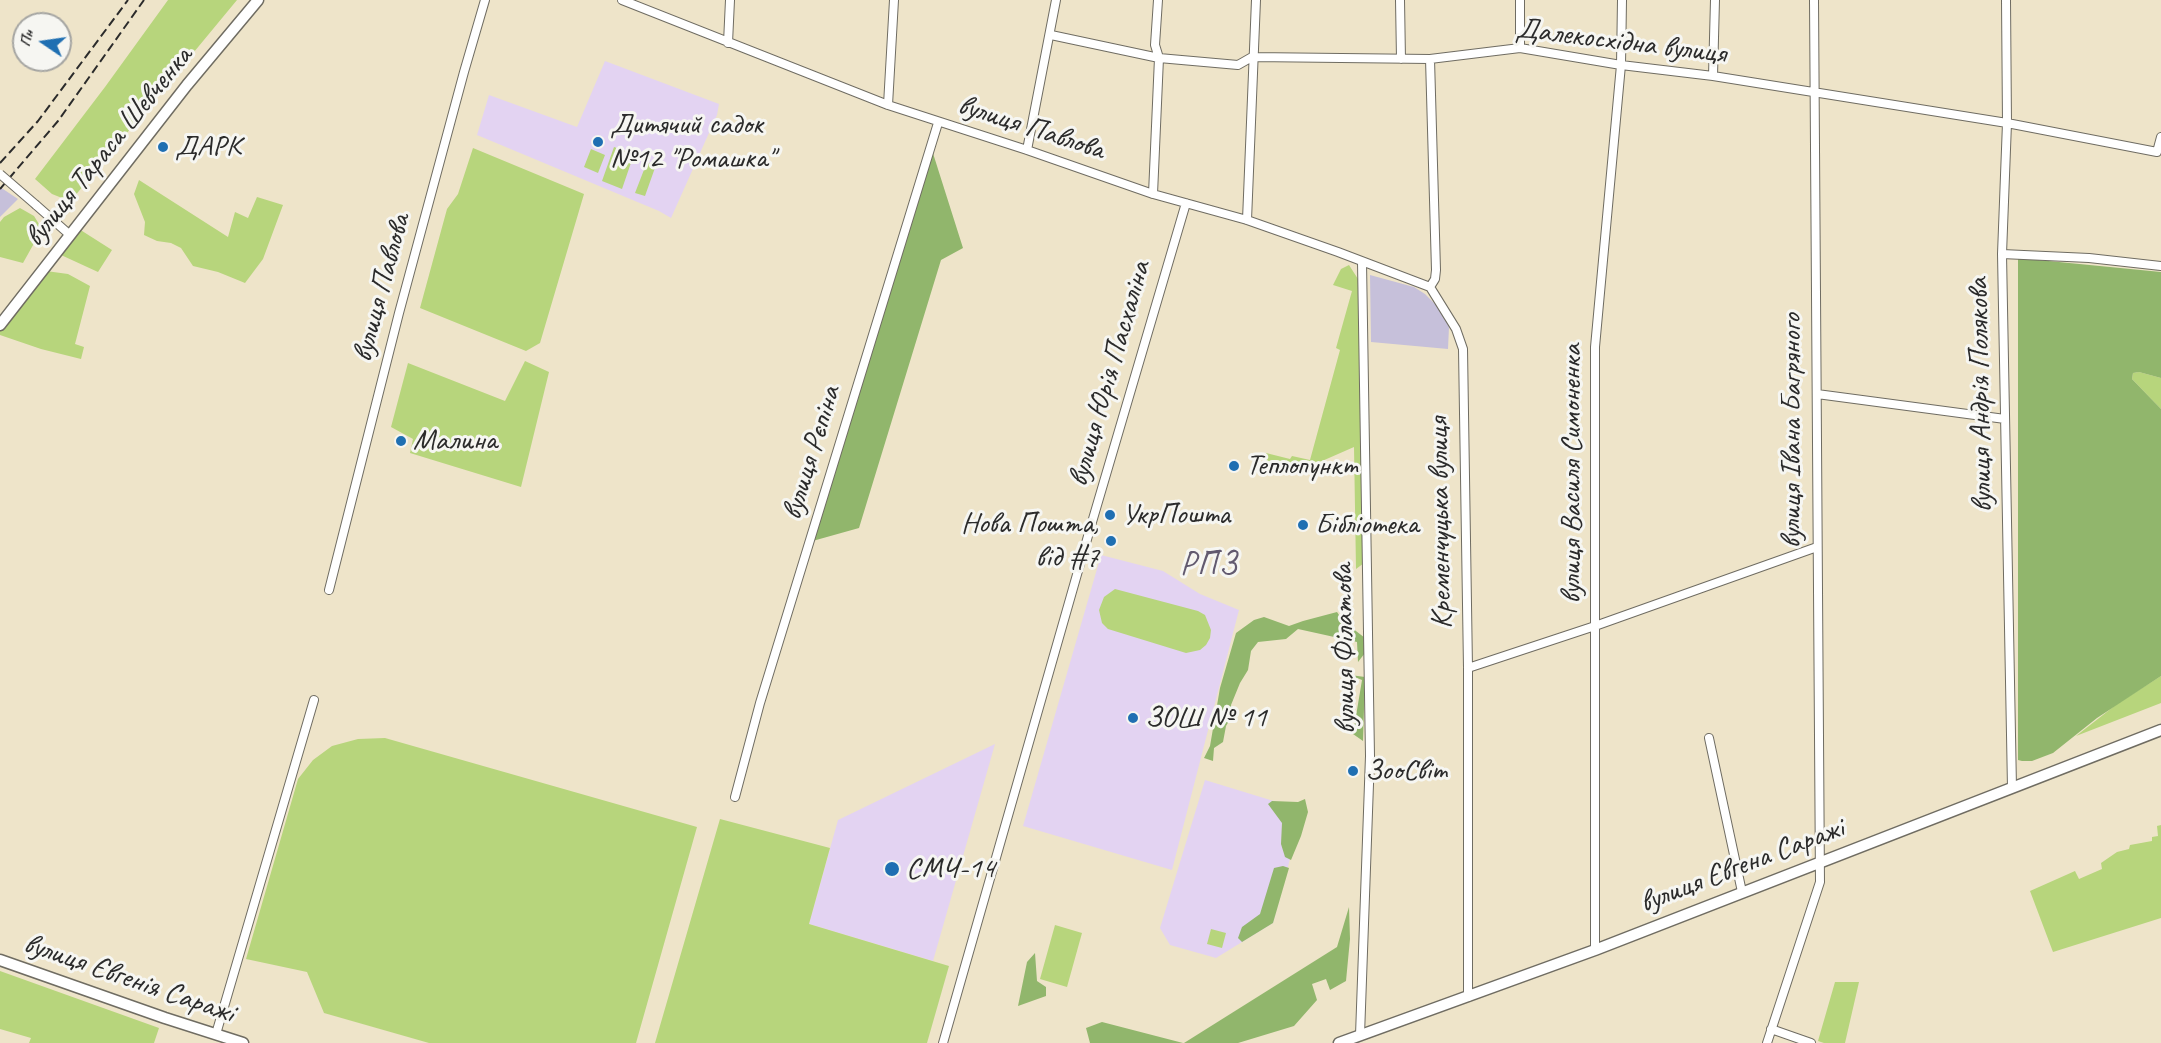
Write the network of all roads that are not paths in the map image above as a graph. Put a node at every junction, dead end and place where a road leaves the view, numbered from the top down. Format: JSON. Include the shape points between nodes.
{"nodes":[{"id":1,"x":258,"y":0,"type":"edge"},
{"id":2,"x":486,"y":0,"type":"edge"},
{"id":3,"x":622,"y":0,"type":"edge"},
{"id":4,"x":730,"y":0,"type":"edge"},
{"id":5,"x":894,"y":0,"type":"edge"},
{"id":6,"x":1056,"y":0,"type":"edge"},
{"id":7,"x":1158,"y":0,"type":"edge"},
{"id":8,"x":1256,"y":0,"type":"edge"},
{"id":9,"x":1400,"y":0,"type":"edge"},
{"id":10,"x":1520,"y":0,"type":"edge"},
{"id":11,"x":1622,"y":0,"type":"edge"},
{"id":12,"x":1715,"y":0,"type":"edge"},
{"id":13,"x":1814,"y":0,"type":"edge"},
{"id":14,"x":2006,"y":0,"type":"edge"},
{"id":15,"x":1051,"y":35,"type":"junction"},
{"id":16,"x":728,"y":43,"type":"junction"},
{"id":17,"x":1520,"y":48,"type":"junction"},
{"id":18,"x":1252,"y":57,"type":"junction"},
{"id":19,"x":1159,"y":58,"type":"junction"},
{"id":20,"x":1401,"y":59,"type":"junction"},
{"id":21,"x":1431,"y":59,"type":"junction"},
{"id":22,"x":1621,"y":65,"type":"junction"},
{"id":23,"x":1713,"y":76,"type":"junction"},
{"id":24,"x":1815,"y":93,"type":"junction"},
{"id":25,"x":888,"y":105,"type":"junction"},
{"id":26,"x":938,"y":123,"type":"junction"},
{"id":27,"x":2007,"y":123,"type":"junction"},
{"id":28,"x":2161,"y":137,"type":"edge"},
{"id":29,"x":1027,"y":150,"type":"junction"},
{"id":30,"x":0,"y":174,"type":"edge"},
{"id":31,"x":1153,"y":194,"type":"junction"},
{"id":32,"x":1186,"y":203,"type":"junction"},
{"id":33,"x":1247,"y":220,"type":"junction"},
{"id":34,"x":70,"y":236,"type":"junction"},
{"id":35,"x":2002,"y":254,"type":"junction"},
{"id":36,"x":1362,"y":262,"type":"junction"},
{"id":37,"x":2161,"y":266,"type":"edge"},
{"id":38,"x":1430,"y":287,"type":"junction"},
{"id":39,"x":0,"y":325,"type":"edge"},
{"id":40,"x":1817,"y":394,"type":"junction"},
{"id":41,"x":2005,"y":419,"type":"junction"},
{"id":42,"x":1817,"y":547,"type":"junction"},
{"id":43,"x":329,"y":590,"type":"dead end"},
{"id":44,"x":1595,"y":626,"type":"junction"},
{"id":45,"x":1468,"y":668,"type":"junction"},
{"id":46,"x":314,"y":700,"type":"dead end"},
{"id":47,"x":2161,"y":730,"type":"edge"},
{"id":48,"x":1709,"y":738,"type":"dead end"},
{"id":49,"x":2012,"y":788,"type":"junction"},
{"id":50,"x":735,"y":797,"type":"dead end"},
{"id":51,"x":1820,"y":861,"type":"junction"},
{"id":52,"x":1742,"y":892,"type":"junction"},
{"id":53,"x":1595,"y":950,"type":"junction"},
{"id":54,"x":0,"y":960,"type":"edge"},
{"id":55,"x":1468,"y":997,"type":"junction"},
{"id":56,"x":1772,"y":1029,"type":"junction"},
{"id":57,"x":216,"y":1034,"type":"junction"},
{"id":58,"x":1360,"y":1035,"type":"junction"},
{"id":59,"x":243,"y":1043,"type":"edge"},
{"id":60,"x":943,"y":1043,"type":"edge"},
{"id":61,"x":1339,"y":1043,"type":"edge"},
{"id":62,"x":1767,"y":1043,"type":"edge"},
{"id":63,"x":1811,"y":1043,"type":"edge"}],
"edges":[{"from":1,"to":34,"type":"main road","name":"вулиця Тараса Шевченка"},
{"from":2,"to":43,"type":"street","name":"вулиця Павлова","via":[[402,302]]},
{"from":3,"to":16,"type":"street","name":"вулиця Павлова"},
{"from":4,"to":16,"type":"street"},
{"from":5,"to":25,"type":"street"},
{"from":6,"to":15,"type":"street"},
{"from":7,"to":19,"type":"street","via":[[1155,45]]},
{"from":8,"to":18,"type":"street"},
{"from":9,"to":20,"type":"street"},
{"from":10,"to":17,"type":"street"},
{"from":11,"to":22,"type":"street","name":"вулиця Василя Симоненка"},
{"from":12,"to":23,"type":"street"},
{"from":13,"to":24,"type":"street","name":"вулиця Івана Багряного"},
{"from":14,"to":27,"type":"street","name":"вулиця Андрія Полякова"},
{"from":15,"to":19,"type":"street","name":"Далекосхідна вулиця"},
{"from":15,"to":29,"type":"street"},
{"from":16,"to":25,"type":"street","name":"вулиця Павлова"},
{"from":17,"to":21,"type":"street","name":"Далекосхідна вулиця"},
{"from":17,"to":22,"type":"street","name":"Далекосхідна вулиця"},
{"from":18,"to":19,"type":"street","name":"Далекосхідна вулиця","via":[[1238,65]]},
{"from":18,"to":20,"type":"street","name":"Далекосхідна вулиця"},
{"from":18,"to":33,"type":"street"},
{"from":19,"to":31,"type":"street"},
{"from":20,"to":21,"type":"street","name":"Далекосхідна вулиця"},
{"from":21,"to":38,"type":"street","via":[[1436,270]]},
{"from":22,"to":23,"type":"street","name":"Далекосхідна вулиця"},
{"from":22,"to":44,"type":"street","name":"вулиця Василя Симоненка","via":[[1595,347]]},
{"from":23,"to":24,"type":"street","name":"Далекосхідна вулиця"},
{"from":24,"to":27,"type":"street","name":"Далекосхідна вулиця"},
{"from":24,"to":40,"type":"street","name":"вулиця Івана Багряного"},
{"from":25,"to":26,"type":"street","name":"вулиця Павлова"},
{"from":26,"to":29,"type":"street","name":"вулиця Павлова"},
{"from":26,"to":50,"type":"street","name":"вулиця Рєпіна","via":[[760,703]]},
{"from":27,"to":28,"type":"street","name":"Далекосхідна вулиця","via":[[2157,152]]},
{"from":27,"to":35,"type":"street","name":"вулиця Андрія Полякова"},
{"from":29,"to":31,"type":"street","name":"вулиця Павлова"},
{"from":30,"to":34,"type":"street","bridge":true},
{"from":31,"to":32,"type":"street","name":"вулиця Павлова"},
{"from":32,"to":33,"type":"street","name":"вулиця Павлова"},
{"from":32,"to":60,"type":"street","name":"вулиця Юрія Пасхаліна"},
{"from":33,"to":36,"type":"street","name":"вулиця Павлова"},
{"from":34,"to":39,"type":"main road","name":"вулиця Тараса Шевченка"},
{"from":35,"to":37,"type":"street"},
{"from":35,"to":41,"type":"street","name":"вулиця Андрія Полякова"},
{"from":36,"to":38,"type":"street","name":"вулиця Павлова"},
{"from":36,"to":58,"type":"street","name":"вулиця Філатова","via":[[1371,756]]},
{"from":38,"to":45,"type":"street","name":"Кременчуцька вулиця","via":[[1456,329],[1462,349]]},
{"from":40,"to":41,"type":"street"},
{"from":40,"to":42,"type":"street","name":"вулиця Івана Багряного"},
{"from":41,"to":49,"type":"street","name":"вулиця Андрія Полякова"},
{"from":42,"to":44,"type":"street"},
{"from":42,"to":51,"type":"street","name":"вулиця Івана Багряного"},
{"from":44,"to":45,"type":"street"},
{"from":44,"to":53,"type":"street","name":"вулиця Василя Симоненка"},
{"from":45,"to":55,"type":"street","name":"Кременчуцька вулиця"},
{"from":46,"to":57,"type":"street"},
{"from":47,"to":49,"type":"main road","name":"вулиця Євгена Саражі"},
{"from":48,"to":52,"type":"street"},
{"from":49,"to":51,"type":"main road","name":"вулиця Євгена Саражі"},
{"from":51,"to":52,"type":"main road","name":"вулиця Євгена Саражі"},
{"from":51,"to":56,"type":"street","name":"вулиця Івана Багряного","via":[[1820,882]]},
{"from":52,"to":53,"type":"main road","name":"вулиця Євгена Саражі"},
{"from":53,"to":55,"type":"main road","name":"вулиця Євгена Саражі"},
{"from":54,"to":57,"type":"main road","name":"вулиця Євгенія Саражі"},
{"from":55,"to":58,"type":"main road","name":"вулиця Євгена Саражі"},
{"from":56,"to":62,"type":"street","name":"вулиця Івана Багряного"},
{"from":56,"to":63,"type":"street"},
{"from":57,"to":59,"type":"main road","name":"вулиця Євгенія Саражі"},
{"from":58,"to":61,"type":"main road","name":"вулиця Євгена Саражі"}]}
